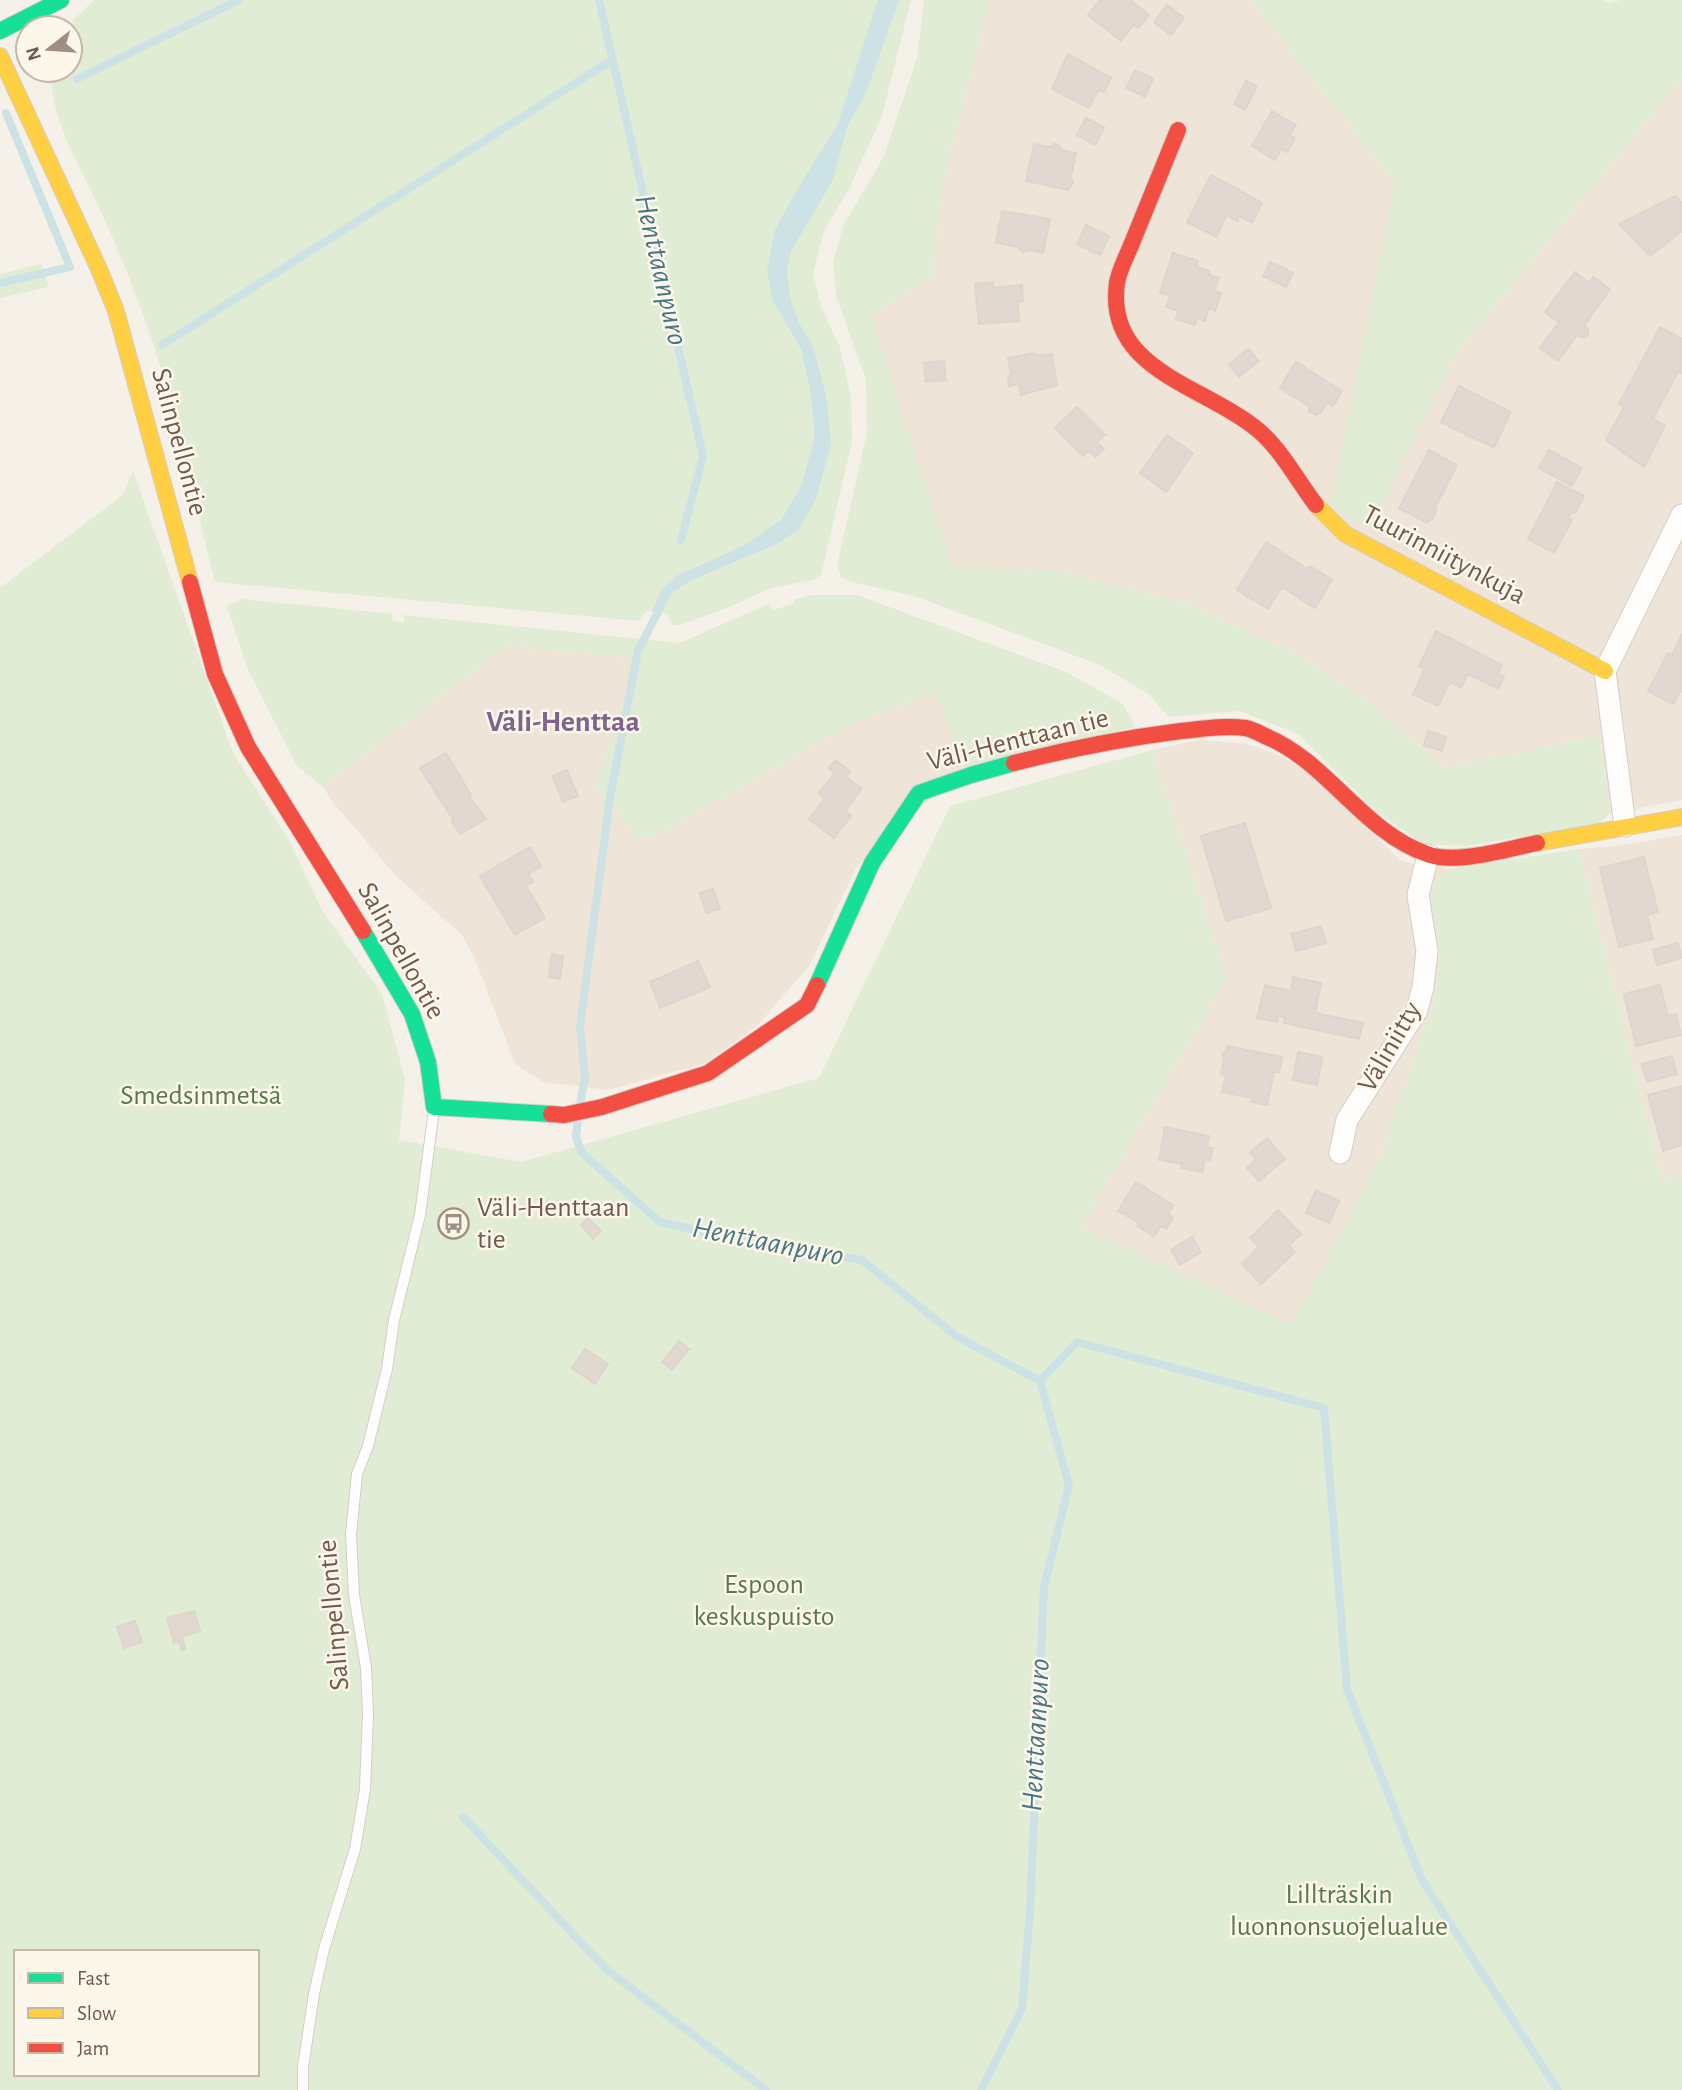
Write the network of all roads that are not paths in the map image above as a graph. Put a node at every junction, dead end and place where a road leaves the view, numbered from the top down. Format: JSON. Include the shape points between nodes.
{"nodes":[{"id":1,"x":61,"y":0,"type":"edge"},
{"id":2,"x":0,"y":31,"type":"edge"},
{"id":3,"x":0,"y":56,"type":"edge"},
{"id":4,"x":1178,"y":130,"type":"dead end"},
{"id":5,"x":1682,"y":515,"type":"edge"},
{"id":6,"x":1605,"y":671,"type":"junction"},
{"id":7,"x":1682,"y":817,"type":"edge"},
{"id":8,"x":1625,"y":826,"type":"junction"},
{"id":9,"x":1428,"y":855,"type":"junction"},
{"id":10,"x":435,"y":1107,"type":"junction"},
{"id":11,"x":1340,"y":1153,"type":"dead end"},
{"id":12,"x":303,"y":2090,"type":"edge"}],
"edges":[{"from":1,"to":2,"type":"street"},
{"from":3,"to":10,"type":"street","name":"Salinpellontie","via":[[116,310],[219,684],[248,747],[412,1014],[428,1062]]},
{"from":4,"to":6,"type":"street","name":"Tuurinniitynkuja","via":[[1117,282],[1119,319],[1133,348],[1171,380],[1230,408],[1257,429],[1320,510],[1345,534]]},
{"from":5,"to":6,"type":"street"},
{"from":6,"to":8,"type":"street"},
{"from":7,"to":8,"type":"street","name":"Väli-Henttaan tie"},
{"from":8,"to":9,"type":"street","name":"Väli-Henttaan tie","via":[[1474,855]]},
{"from":9,"to":10,"type":"street","name":"Väli-Henttaan tie","via":[[1392,835],[1286,744],[1246,728],[1148,735],[1066,750],[919,793],[872,863],[807,1005],[708,1073],[564,1115]]},
{"from":9,"to":11,"type":"street","name":"Väliniitty","via":[[1418,895],[1427,951],[1417,1010],[1347,1121]]},
{"from":10,"to":12,"type":"lane","name":"Salinpellontie","via":[[420,1215],[387,1369],[357,1474],[351,1534],[354,1595],[366,1668],[365,1789],[355,1849],[314,1994]]}]}
